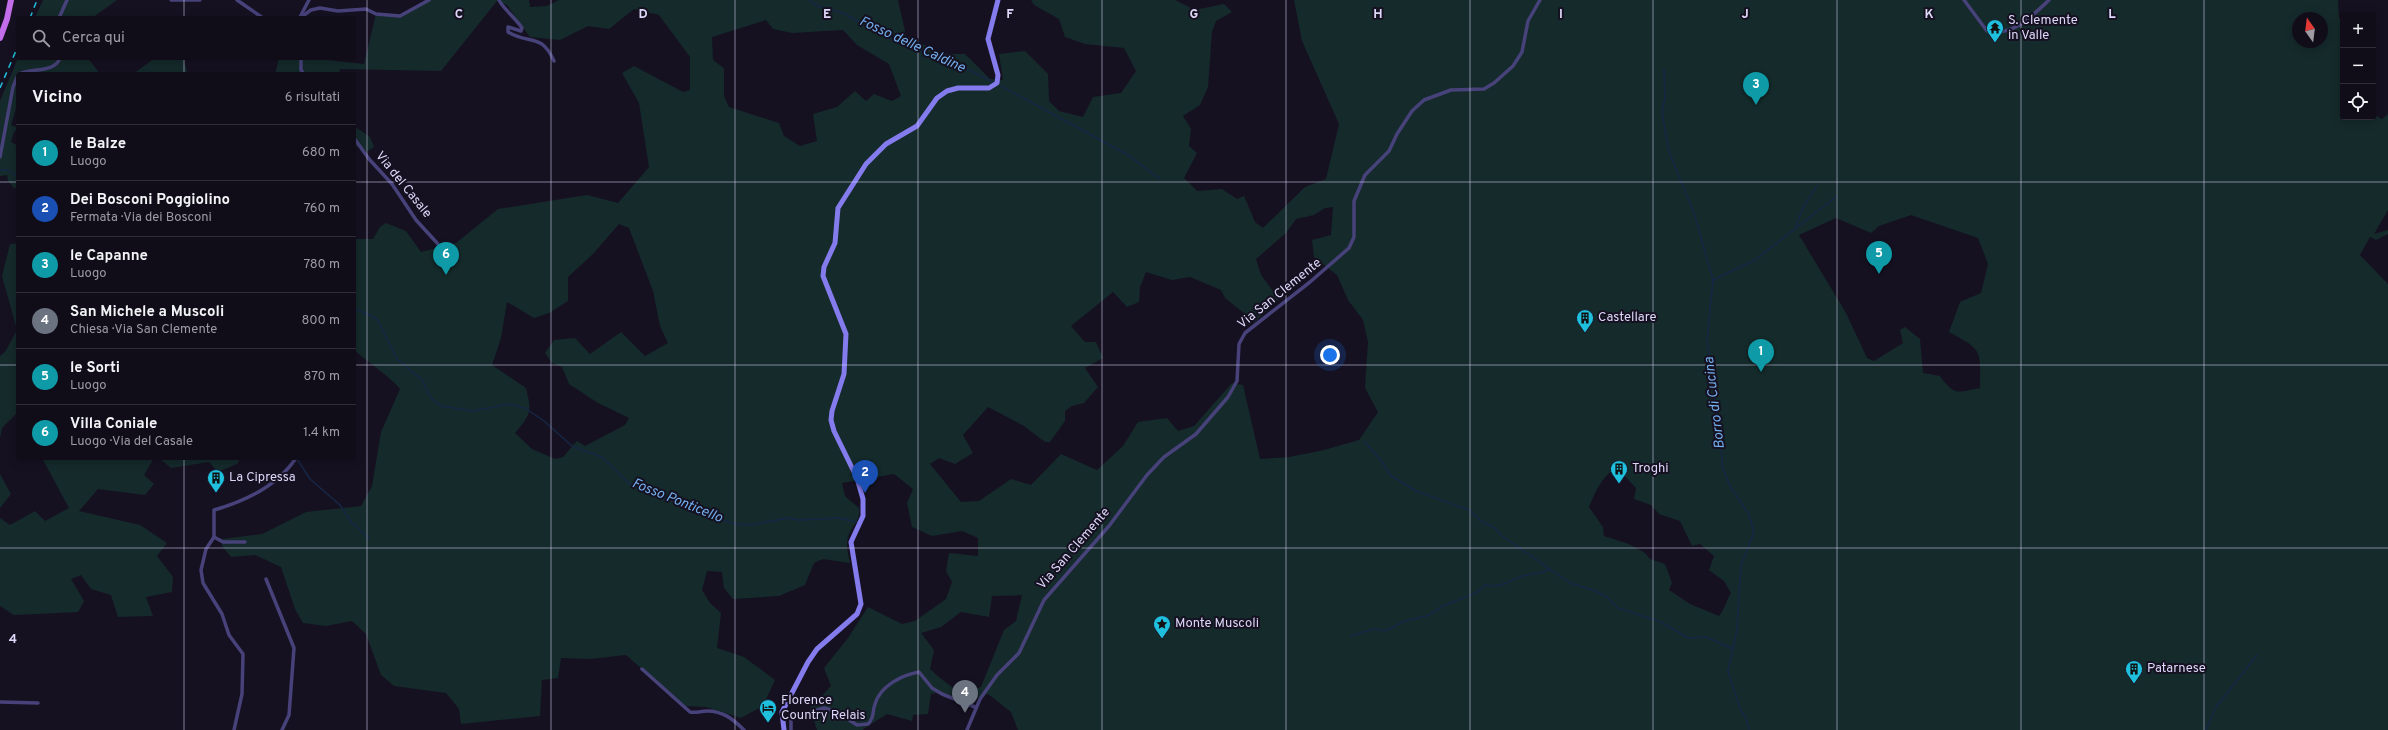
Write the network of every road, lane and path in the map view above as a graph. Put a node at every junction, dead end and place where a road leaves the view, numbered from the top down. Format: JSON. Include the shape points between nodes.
{"nodes":[{"id":1,"x":11,"y":0,"type":"edge"},
{"id":2,"x":66,"y":0,"type":"edge"},
{"id":3,"x":172,"y":0,"type":"edge"},
{"id":4,"x":200,"y":0,"type":"edge"},
{"id":5,"x":237,"y":0,"type":"edge"},
{"id":6,"x":309,"y":0,"type":"edge"},
{"id":7,"x":429,"y":0,"type":"edge"},
{"id":8,"x":499,"y":0,"type":"edge"},
{"id":9,"x":998,"y":0,"type":"edge"},
{"id":10,"x":1540,"y":0,"type":"edge"},
{"id":11,"x":1964,"y":0,"type":"edge"},
{"id":12,"x":2049,"y":0,"type":"edge"},
{"id":13,"x":60,"y":16,"type":"edge"},
{"id":14,"x":260,"y":16,"type":"edge"},
{"id":15,"x":301,"y":16,"type":"edge"},
{"id":16,"x":303,"y":16,"type":"edge"},
{"id":17,"x":0,"y":38,"type":"edge"},
{"id":18,"x":59,"y":60,"type":"edge"},
{"id":19,"x":301,"y":60,"type":"edge"},
{"id":20,"x":554,"y":61,"type":"dead end"},
{"id":21,"x":31,"y":72,"type":"edge"},
{"id":22,"x":302,"y":72,"type":"edge"},
{"id":23,"x":16,"y":81,"type":"edge"},
{"id":24,"x":356,"y":141,"type":"edge"},
{"id":25,"x":0,"y":157,"type":"edge"},
{"id":26,"x":438,"y":244,"type":"dead end"},
{"id":27,"x":295,"y":460,"type":"edge"},
{"id":28,"x":214,"y":536,"type":"junction"},
{"id":29,"x":245,"y":542,"type":"dead end"},
{"id":30,"x":266,"y":579,"type":"dead end"},
{"id":31,"x":642,"y":669,"type":"dead end"},
{"id":32,"x":0,"y":702,"type":"edge"},
{"id":33,"x":38,"y":703,"type":"dead end"},
{"id":34,"x":975,"y":707,"type":"junction"},
{"id":35,"x":234,"y":730,"type":"edge"},
{"id":36,"x":282,"y":730,"type":"edge"},
{"id":37,"x":744,"y":730,"type":"edge"},
{"id":38,"x":784,"y":730,"type":"edge"},
{"id":39,"x":791,"y":730,"type":"edge"},
{"id":40,"x":967,"y":730,"type":"edge"}],
"edges":[{"from":1,"to":17,"type":"main road"},
{"from":2,"to":13,"type":"street"},
{"from":3,"to":4,"type":"street"},
{"from":5,"to":14,"type":"street"},
{"from":6,"to":15,"type":"street"},
{"from":7,"to":16,"type":"street","via":[[400,16],[376,14],[366,9],[338,11],[320,8]]},
{"from":8,"to":20,"type":"street","via":[[522,28],[521,30],[508,27],[508,32],[542,43]]},
{"from":9,"to":38,"type":"main road","via":[[988,39],[998,75],[997,83],[989,88],[958,88],[941,94],[922,122],[886,144],[866,164],[838,208],[835,243],[824,267],[823,276],[846,334],[844,374],[831,420],[860,485],[863,499],[863,516],[851,542],[861,604],[857,614],[818,649],[808,662],[782,712]]},
{"from":10,"to":34,"type":"street","name":"Via San Clemente","via":[[1528,21],[1522,52],[1504,76],[1484,88],[1457,88],[1442,93],[1424,100],[1412,111],[1389,151],[1365,175],[1354,201],[1354,237],[1349,248],[1245,333],[1238,350],[1237,381],[1228,397],[1196,434],[1164,457],[1146,475],[1109,526],[1044,600],[1020,653],[997,675]]},
{"from":11,"to":12,"type":"street","via":[[1987,31],[1997,34],[2024,24]]},
{"from":18,"to":21,"type":"street","via":[[50,67]]},
{"from":19,"to":22,"type":"street"},
{"from":23,"to":25,"type":"street"},
{"from":24,"to":26,"type":"street","name":"Via del Casale","via":[[392,184],[416,220]]},
{"from":27,"to":28,"type":"street","via":[[278,479],[262,490],[214,510]]},
{"from":28,"to":29,"type":"street","via":[[223,542]]},
{"from":28,"to":35,"type":"street","via":[[203,558],[201,570],[204,583],[222,614],[229,635],[244,654],[242,694]]},
{"from":30,"to":36,"type":"street","via":[[294,648],[289,715]]},
{"from":31,"to":37,"type":"street","via":[[690,712],[709,711],[721,714]]},
{"from":32,"to":33,"type":"street"},
{"from":34,"to":39,"type":"street","via":[[932,688],[919,672],[903,676],[886,688],[878,698],[875,713],[868,724],[857,725],[835,711],[824,708],[791,718]]},
{"from":34,"to":40,"type":"street","name":"Via San Clemente"}]}
